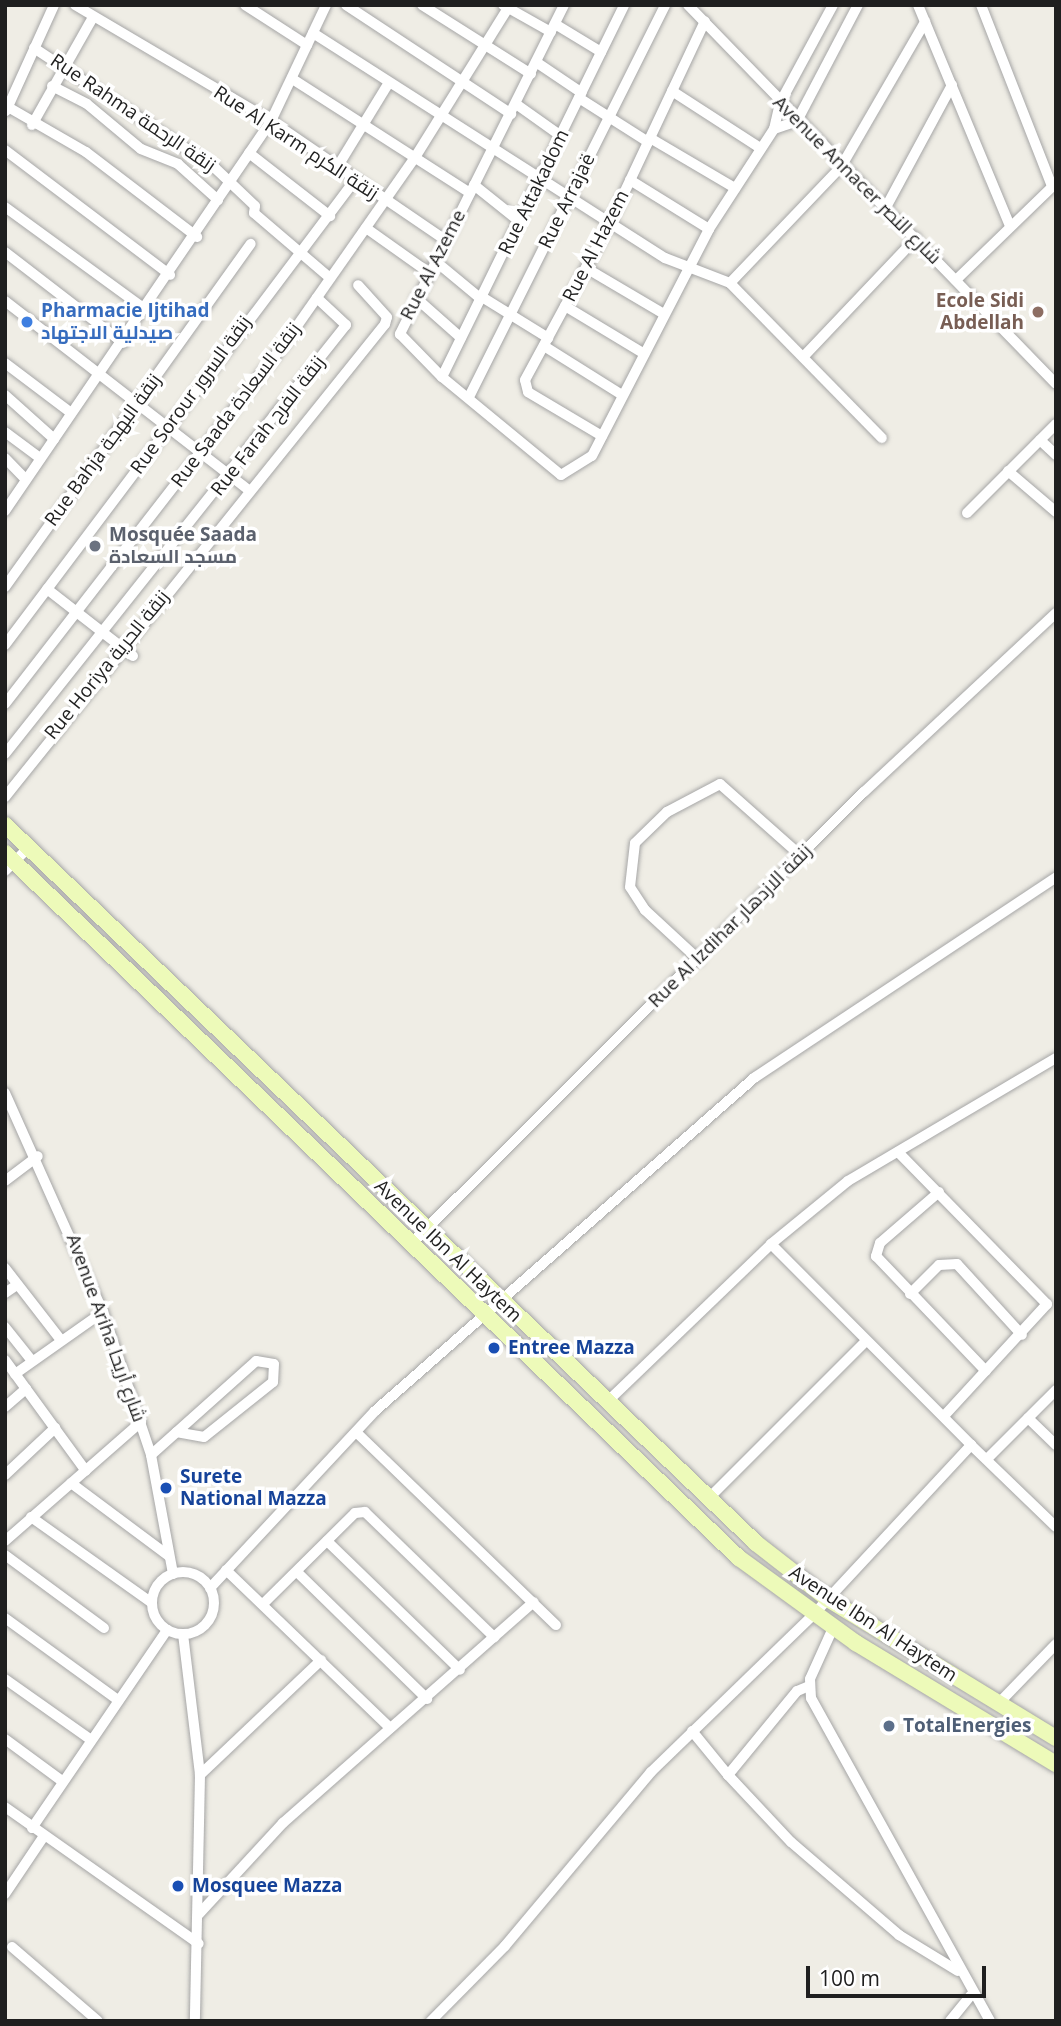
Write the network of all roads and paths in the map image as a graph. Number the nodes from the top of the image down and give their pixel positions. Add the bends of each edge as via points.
1 (54, 5) edge
2 (75, 5) edge
3 (245, 5) edge
4 (326, 5) edge
5 (346, 5) edge
6 (422, 5) edge
7 (564, 5) edge
8 (624, 5) edge
9 (665, 5) edge
10 (688, 5) edge
11 (833, 5) edge
12 (858, 5) edge
13 (918, 5) edge
14 (981, 5) edge
15 (507, 6) edge
16 (93, 17) junction
17 (705, 21) junction
18 (925, 22) junction
19 (553, 28) junction
20 (313, 33) junction
21 (307, 45) junction
22 (34, 48) junction
23 (485, 48) junction
24 (601, 52) junction
25 (536, 62) junction
26 (62, 66) junction
27 (531, 74) junction
28 (294, 80) junction
29 (464, 82) junction
30 (388, 84) junction
31 (952, 85) junction
32 (52, 86) junction
33 (672, 91) junction
34 (580, 96) junction
35 (780, 103) junction
36 (6, 109) edge
37 (513, 109) junction
38 (608, 117) junction
39 (441, 120) junction
40 (271, 121) junction
41 (797, 121) junction
42 (32, 125) junction
43 (363, 126) junction
44 (774, 129) junction
45 (561, 136) junction
46 (649, 140) junction
47 (760, 148) junction
48 (495, 149) junction
49 (5, 150) edge
50 (249, 153) junction
51 (414, 159) junction
52 (841, 167) junction
53 (336, 169) junction
54 (543, 174) junction
55 (355, 180) junction
56 (630, 180) junction
57 (230, 182) junction
58 (1054, 184) edge
59 (735, 188) junction
60 (472, 189) junction
61 (571, 194) junction
62 (218, 200) junction
63 (385, 202) junction
64 (5, 207) edge
65 (885, 209) junction
66 (330, 216) junction
67 (519, 221) junction
68 (610, 223) junction
69 (1010, 226) junction
70 (366, 228) junction
71 (709, 229) junction
72 (197, 237) junction
73 (916, 238) junction
74 (444, 239) junction
75 (251, 244) dead end
76 (301, 251) junction
77 (5, 252) edge
78 (434, 260) junction
79 (586, 268) junction
80 (688, 271) junction
81 (428, 272) junction
82 (170, 275) junction
83 (330, 278) junction
84 (956, 279) junction
85 (730, 283) junction
86 (358, 285) dead end
87 (317, 298) junction
88 (416, 298) junction
89 (481, 298) junction
90 (5, 301) edge
91 (565, 306) junction
92 (145, 309) junction
93 (511, 314) junction
94 (664, 314) junction
95 (461, 338) junction
96 (546, 342) junction
97 (123, 343) junction
98 (643, 353) junction
99 (806, 354) junction
100 (5, 363) edge
101 (101, 373) junction
102 (442, 377) junction
103 (1056, 384) edge
104 (5, 395) edge
105 (622, 395) junction
106 (469, 397) junction
107 (138, 403) junction
108 (71, 413) junction
109 (1056, 424) edge
110 (165, 429) junction
111 (5, 432) edge
112 (602, 436) junction
113 (882, 438) dead end
114 (54, 439) junction
115 (1040, 440) junction
116 (200, 448) junction
117 (1056, 455) edge
118 (5, 458) edge
119 (40, 458) junction
120 (1008, 471) junction
121 (230, 474) junction
122 (26, 480) junction
123 (249, 491) junction
124 (5, 511) edge
125 (1056, 512) edge
126 (967, 513) dead end
127 (5, 587) edge
128 (47, 589) junction
129 (76, 612) junction
130 (1056, 613) edge
131 (103, 635) junction
132 (5, 645) edge
133 (120, 649) junction
134 (133, 656) dead end
135 (5, 704) edge
136 (5, 754) edge
137 (5, 797) edge
138 (5, 825) edge
139 (29, 847) junction
140 (800, 855) junction
141 (8, 862) edge
142 (1056, 877) edge
143 (699, 960) junction
144 (1056, 1058) edge
145 (5, 1093) edge
146 (898, 1153) junction
147 (38, 1156) junction
148 (5, 1181) edge
149 (939, 1192) junction
150 (426, 1230) junction
151 (771, 1244) junction
152 (411, 1245) junction
153 (5, 1268) edge
154 (17, 1285) junction
155 (5, 1293) edge
156 (910, 1294) junction
157 (502, 1304) junction
158 (103, 1312) junction
159 (485, 1318) junction
160 (7, 1333) edge
161 (1022, 1335) junction
162 (61, 1339) junction
163 (865, 1342) junction
164 (5, 1360) edge
165 (32, 1361) junction
166 (986, 1371) junction
167 (15, 1374) junction
168 (26, 1389) junction
169 (1055, 1393) edge
170 (606, 1403) junction
171 (5, 1408) edge
172 (944, 1416) junction
173 (1028, 1418) junction
174 (141, 1422) junction
175 (55, 1428) junction
176 (176, 1432) junction
177 (356, 1432) junction
178 (971, 1445) junction
179 (1056, 1445) edge
180 (151, 1455) junction
181 (987, 1460) junction
182 (86, 1471) junction
183 (5, 1475) edge
184 (71, 1483) junction
185 (707, 1500) junction
186 (31, 1517) junction
187 (1053, 1520) edge
188 (6, 1538) edge
189 (327, 1541) junction
190 (5, 1555) edge
191 (169, 1556) junction
192 (226, 1570) junction
193 (297, 1572) junction
194 (173, 1574) junction
195 (210, 1588) junction
196 (828, 1599) junction
197 (534, 1602) junction
198 (152, 1603) junction
199 (263, 1604) junction
200 (814, 1614) junction
201 (5, 1619) edge
202 (556, 1625) dead end
203 (104, 1628) dead end
204 (833, 1628) junction
205 (167, 1630) junction
206 (183, 1634) junction
207 (494, 1637) junction
208 (1056, 1644) edge
209 (321, 1660) junction
210 (460, 1670) junction
211 (5, 1679) edge
212 (809, 1686) junction
213 (427, 1699) junction
214 (118, 1700) junction
215 (998, 1704) junction
216 (390, 1728) junction
217 (691, 1731) junction
218 (1056, 1738) edge
219 (5, 1739) edge
220 (90, 1740) junction
221 (1056, 1763) edge
222 (200, 1775) junction
223 (728, 1775) junction
224 (62, 1781) junction
225 (5, 1807) edge
226 (33, 1828) junction
227 (44, 1836) junction
228 (5, 1894) edge
229 (200, 1914) junction
230 (199, 1944) junction
231 (12, 1947) dead end
232 (958, 1971) junction
233 (971, 1995) junction
234 (98, 2021) edge
235 (195, 2021) edge
236 (431, 2021) edge
237 (950, 2021) edge
238 (990, 2021) edge

1 - 22 street
2 - 16 street, Rue Al Karm زنقة الكرم
3 - 21 street
4 - 20 street
5 - 29 street
6 - 23 street
7 - 19 street, Rue Al Azeme
8 - 24 street, Rue Attakadom
9 - 38 street, Rue Arrajaë
10 - 17 street, Avenue Annacer شارع النصر
11 - 35 street
12 - 41 street
13 - 18 street
14 - 58 street
15 - 19 street
15 - 23 street, Rue Saada زنقة السعادة
16 - 26 street
16 - 40 street, Rue Al Karm زنقة الكرم
17 - 33 street, Rue Al Hazem
17 - 35 street, Avenue Annacer شارع النصر
18 - 31 street
18 - 52 street
19 - 24 street
19 - 25 street, Rue Al Azeme
20 - 21 street
20 - 30 street
21 - 28 street
22 - 26 street, Rue Rahma زنقة الرحمة
22 - 36 street
23 - 27 street
23 - 29 street, Rue Saada زنقة السعادة
24 - 34 street, Rue Attakadom
25 - 27 street, Rue Al Azeme
25 - 34 street
26 - 32 street
26 - 57 street, Rue Rahma زنقة الرحمة
27 - 37 street, Rue Al Azeme
28 - 40 street
28 - 43 street
29 - 37 street
29 - 39 street, Rue Saada زنقة السعادة
30 - 39 street
30 - 43 street
31 - 65 street
31 - 69 street
32 - 42 street
32 - 62 street via 87,104 141,149 178,164
33 - 46 street, Rue Al Hazem
33 - 47 street
34 - 38 street
34 - 45 street, Rue Attakadom
35 - 41 street, Avenue Annacer شارع النصر
35 - 44 street
36 - 42 street
37 - 45 street
37 - 48 street, Rue Al Azeme
38 - 46 street
38 - 61 street, Rue Arrajaë
39 - 48 street
39 - 51 street, Rue Saada زنقة السعادة
40 - 50 street
40 - 53 street, Rue Al Karm زنقة الكرم
41 - 44 street
41 - 52 street, Avenue Annacer شارع النصر
42 - 72 street via 86,152
43 - 51 street
43 - 53 street
44 - 47 street
45 - 54 street, Rue Attakadom
46 - 56 street, Rue Al Hazem
46 - 59 street
47 - 59 street
48 - 54 street
48 - 60 street, Rue Al Azeme
49 - 82 street
50 - 57 street
50 - 66 street
51 - 60 street
51 - 63 street, Rue Saada زنقة السعادة
52 - 65 street, Avenue Annacer شارع النصر
52 - 85 street
53 - 55 street, Rue Al Karm زنقة الكرم
54 - 61 street
54 - 67 street, Rue Attakadom
55 - 63 street, Rue Al Karm زنقة الكرم
55 - 66 street, Rue Sorour زنقة السرور
56 - 68 street, Rue Al Hazem
56 - 71 street
57 - 62 street
57 - 76 street, Rue Rahma زنقة الرحمة via 255,206 254,213
58 - 69 street
59 - 71 street
60 - 67 street
60 - 74 street, Rue Al Azeme
61 - 68 street
61 - 93 street, Rue Arrajaë
62 - 72 street
63 - 70 street, Rue Saada زنقة السعادة
63 - 74 street, Rue Al Karm زنقة الكرم
64 - 92 street
65 - 73 street, Avenue Annacer شارع النصر
66 - 76 street, Rue Sorour زنقة السرور
67 - 89 street, Rue Attakadom
68 - 79 street, Rue Al Hazem
68 - 80 street
69 - 84 street
70 - 81 street
70 - 83 street, Rue Saada زنقة السعادة
71 - 80 street
72 - 82 street
73 - 84 street, Avenue Annacer شارع النصر
73 - 99 street
74 - 78 street, Rue Al Azeme
75 - 107 street, Rue Bahja زنقة البهجة
76 - 83 street, Rue Rahma زنقة الرحمة
76 - 110 street, Rue Sorour زنقة السرور
77 - 97 street
78 - 81 street, Rue Al Azeme
78 - 89 street
79 - 91 street, Rue Al Hazem
79 - 94 street
80 - 85 street
80 - 94 street
81 - 88 street, Rue Al Azeme
82 - 92 street
83 - 87 street, Rue Saada زنقة السعادة
84 - 103 street, Avenue Annacer شارع النصر
85 - 99 street
86 - 123 street, Rue Horiya زنقة الحرية via 387,317 386,324
87 - 116 street, Rue Saada زنقة السعادة
87 - 121 street, Rue Farah زنقة الفرح via 346,325
88 - 95 street
88 - 102 street, Rue Al Azeme via 400,338
89 - 93 street
89 - 95 street, Rue Attakadom
90 - 101 street
91 - 96 street, Rue Al Hazem
91 - 98 street
92 - 97 street
93 - 96 street
93 - 106 street, Rue Arrajaë
94 - 98 street
95 - 102 street, Rue Attakadom
96 - 105 street
96 - 112 street, Rue Al Hazem via 525,389
97 - 101 street
98 - 105 street
99 - 113 street
100 - 108 street
101 - 107 street
101 - 108 street
102 - 106 street, Rue Al Azeme
104 - 114 street
105 - 112 street
106 - 112 street, Rue Al Azeme via 561,475 584,466
107 - 110 street
107 - 127 street, Rue Bahja زنقة البهجة
108 - 114 street
109 - 115 street
110 - 116 street
110 - 128 street, Rue Sorour زنقة السرور
111 - 119 street
114 - 119 street
115 - 117 street
115 - 120 street
116 - 121 street
116 - 129 street, Rue Saada زنقة السعادة
118 - 122 street
119 - 122 street
120 - 125 street
120 - 126 street
121 - 123 street
121 - 131 street, Rue Farah زنقة الفرح
122 - 124 street
123 - 133 street, Rue Horiya زنقة الحرية
128 - 129 street
128 - 132 street, Rue Sorour زنقة السرور
129 - 131 street
129 - 135 street, Rue Saada زنقة السعادة
130 - 140 street, Rue Al Izdihar زنقة الازدهار
131 - 133 street
131 - 136 street, Rue Farah زنقة الفرح
133 - 134 street
133 - 137 street, Rue Horiya زنقة الحرية
138 - 139 street, Avenue Ibn Al Haytem
139 - 141 street
139 - 150 street, Avenue Ibn Al Haytem
140 - 143 street, Rue Al Izdihar زنقة الازدهار
140 - 143 street via 720,785 675,807 635,843 630,887 645,910
141 - 152 street, Avenue Ibn Al Haytem
142 - 157 street via 754,1078
143 - 150 street, Rue Al Izdihar زنقة الازدهار
144 - 146 street
145 - 147 street, Avenue Ariha شارع أريحا
146 - 149 street
146 - 151 street via 848,1181
147 - 148 street
147 - 158 street, Avenue Ariha شارع أريحا
149 - 156 street via 877,1250 879,1263
149 - 161 street via 1044,1297 1046,1310
150 - 152 street, Rue Al Izdihar زنقة الازدهار
150 - 157 street, Avenue Ibn Al Haytem
151 - 163 street
151 - 170 street
152 - 159 street, Avenue Ibn Al Haytem
153 - 154 street
154 - 155 street
154 - 162 street
156 - 161 street via 950,1262
156 - 166 street
157 - 159 street
157 - 170 street, Avenue Ibn Al Haytem
158 - 162 street
158 - 174 street, Avenue Ariha شارع أريحا
159 - 177 street
159 - 200 street, Avenue Ibn Al Haytem via 716,1537
160 - 165 street
161 - 166 street
162 - 165 street
163 - 172 street
163 - 185 street
164 - 167 street
165 - 167 street
166 - 172 street
167 - 168 street
168 - 171 street
168 - 175 street
169 - 173 street
170 - 185 street, Avenue Ibn Al Haytem
172 - 178 street
173 - 179 street
173 - 181 street
174 - 180 street, Avenue Ariha شارع أريحا
174 - 182 street
175 - 182 street
175 - 183 street
176 - 176 street via 256,1361 274,1364 273,1382 204,1437
176 - 180 street
177 - 192 street
177 - 197 street
178 - 181 street
178 - 196 street
180 - 191 street, Avenue Ariha شارع أريحا
181 - 187 street
182 - 184 street
184 - 186 street
184 - 191 street
185 - 196 street, Avenue Ibn Al Haytem
186 - 188 street
186 - 198 street
189 - 193 street
189 - 207 street via 355,1513 370,1515
189 - 210 street
190 - 203 street
191 - 194 street, Avenue Ariha شارع أريحا
192 - 195 street
192 - 199 street
193 - 199 street
193 - 213 street
194 - 195 street via 198,1576
194 - 198 street via 158,1585
195 - 206 street via 212,1615 201,1629
196 - 200 street
196 - 215 street, Avenue Ibn Al Haytem
197 - 202 street
197 - 207 street
198 - 205 street
199 - 209 street
200 - 204 street, Avenue Ibn Al Haytem
200 - 217 street
201 - 214 street
204 - 212 street
204 - 221 street, Avenue Ibn Al Haytem
205 - 206 street
205 - 214 street
206 - 222 street
207 - 210 street
208 - 215 street
209 - 216 street
209 - 222 street
210 - 213 street
211 - 220 street
212 - 223 street via 797,1691
212 - 232 street
213 - 216 street
214 - 220 street
215 - 218 street, Avenue Ibn Al Haytem
216 - 229 street via 274,1831
217 - 223 street
217 - 236 street
219 - 224 street
220 - 224 street
222 - 229 street
223 - 232 street via 791,1842 899,1935
224 - 226 street
225 - 226 street
226 - 227 street
227 - 228 street
227 - 230 street
229 - 230 street
230 - 235 street
231 - 234 street
232 - 233 street
233 - 237 street
233 - 238 street

